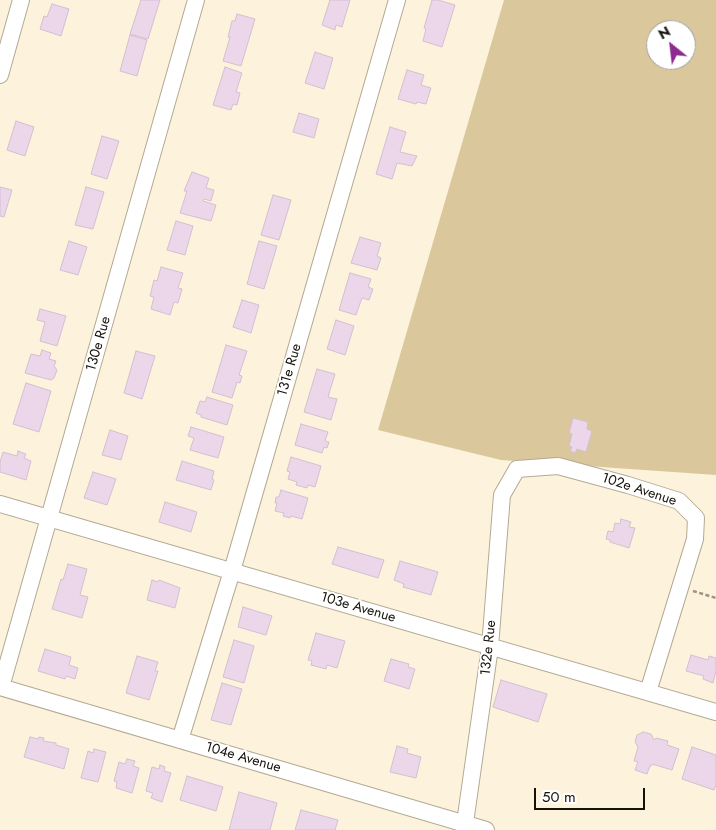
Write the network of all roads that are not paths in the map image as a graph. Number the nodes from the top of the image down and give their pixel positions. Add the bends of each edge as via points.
1 (21, 0) edge
2 (196, 0) edge
3 (397, 0) edge
4 (4, 45) edge
5 (1, 70) edge
6 (517, 469) joint
7 (0, 504) edge
8 (50, 518) junction
9 (232, 572) junction
10 (490, 647) junction
11 (0, 687) edge
12 (648, 692) junction
13 (716, 712) edge
14 (180, 740) junction
15 (465, 827) edge
16 (486, 830) edge

1 - 4 street
2 - 8 street, 130e Rue
3 - 9 street, 131e Rue
4 - 5 street
6 - 10 street, 132e Rue via 502,495
6 - 12 street, 102e Avenue via 558,466 628,485 679,501 696,518 695,539
7 - 8 street, 103e Avenue
8 - 9 street, 103e Avenue
8 - 11 street, 130e Rue
9 - 10 street, 103e Avenue
9 - 14 street, 131e Rue
10 - 12 street, 103e Avenue
10 - 15 street, 132e Rue
11 - 14 street, 104e Avenue
12 - 13 street, 103e Avenue
14 - 15 street, 104e Avenue
15 - 16 street, 104e Avenue

